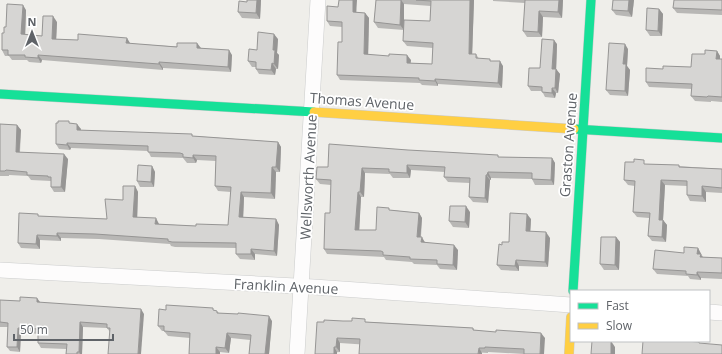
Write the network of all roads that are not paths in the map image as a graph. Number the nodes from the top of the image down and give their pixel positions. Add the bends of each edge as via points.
1 (318, 0) edge
2 (591, 0) edge
3 (0, 94) edge
4 (312, 112) junction
5 (582, 130) junction
6 (722, 138) edge
7 (0, 270) edge
8 (302, 287) junction
9 (573, 290) edge
10 (570, 305) edge
11 (710, 312) edge
12 (722, 313) edge
13 (570, 336) edge
14 (297, 354) edge
15 (569, 354) edge

1 - 4 street, Wellsworth Avenue
2 - 5 street, Graston Avenue
3 - 4 street, Thomas Avenue
4 - 5 street, Thomas Avenue
4 - 8 street, Wellsworth Avenue
5 - 6 street, Thomas Avenue
5 - 9 street, Graston Avenue
7 - 8 street, Franklin Avenue
8 - 10 street, Franklin Avenue
8 - 14 street, Wellsworth Avenue
11 - 12 street
13 - 15 street

